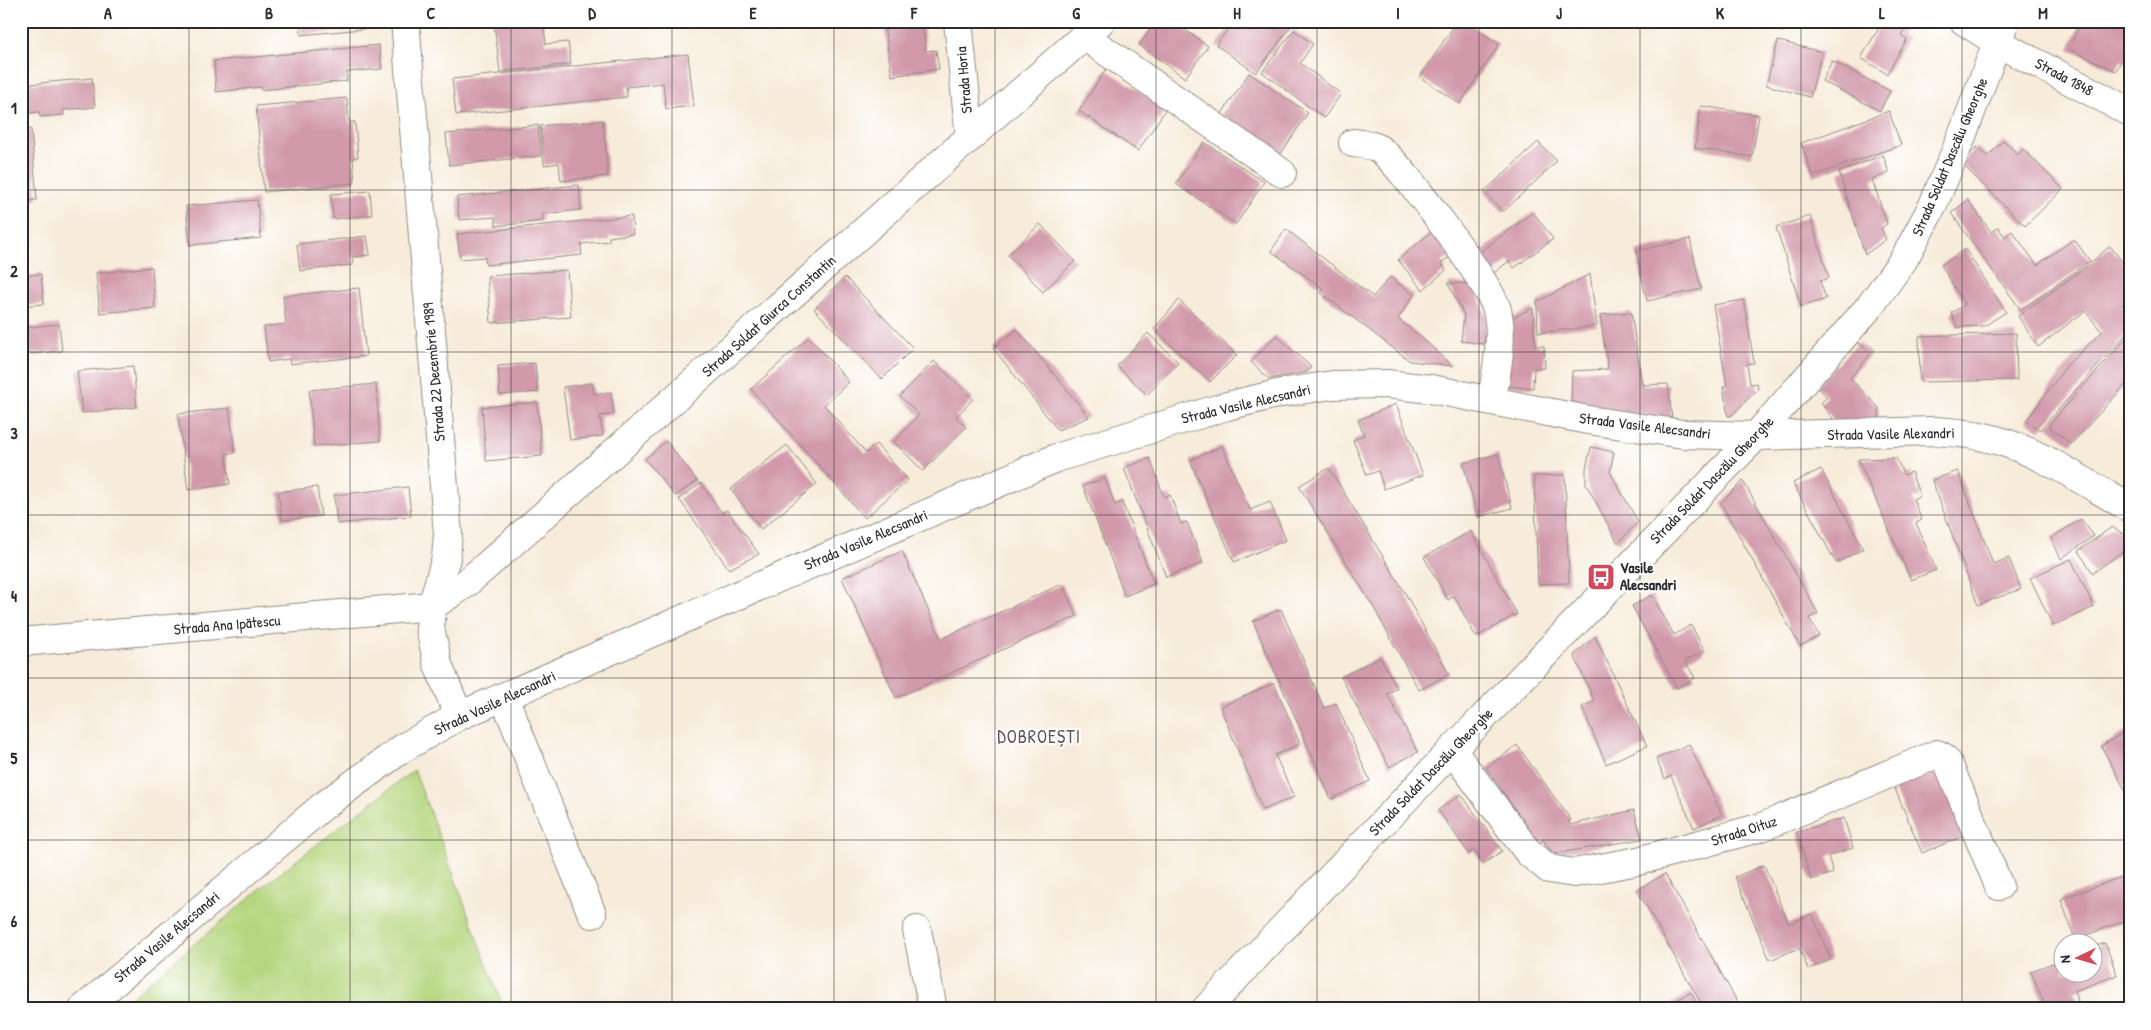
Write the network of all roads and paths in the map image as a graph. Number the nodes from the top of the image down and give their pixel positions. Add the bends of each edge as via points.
1 (405, 21) edge
2 (958, 21) edge
3 (1964, 21) edge
4 (1093, 29) edge
5 (2002, 32) edge
6 (2130, 112) edge
7 (970, 138) junction
8 (1353, 143) dead end
9 (1282, 174) dead end
10 (1492, 400) junction
11 (1756, 436) junction
12 (2130, 508) edge
13 (432, 606) junction
14 (21, 642) edge
15 (504, 697) junction
16 (459, 716) junction
17 (1452, 750) junction
18 (1999, 886) dead end
19 (592, 914) dead end
20 (917, 930) dead end
21 (83, 1009) edge
22 (933, 1009) edge
23 (1206, 1009) edge

1 - 13 street, Strada 22 Decembrie 1989 via 448,534 441,580
2 - 7 street, Strada Horia
3 - 5 street
4 - 7 street, Strada Soldat Giurca Constantin
4 - 9 street
5 - 6 street, Strada 1848
5 - 11 street, Strada Soldat Dascălu Gheorghe via 1933,205 1904,259 1870,306
7 - 13 street, Strada Soldat Giurca Constantin via 484,568
8 - 10 street via 1370,144 1380,149 1400,169 1494,298 1499,326
10 - 11 street, Strada Vasile Alecsandri via 1588,420 1683,434
10 - 15 street, Strada Vasile Alecsandri via 1387,384 1332,385 1236,404 1163,424 1056,458
11 - 12 street, Strada Vasile Alexandri via 1934,431 1985,437 2034,455
11 - 17 street, Strada Soldat Dascălu Gheorghe
13 - 14 street, Strada Ana Ipătescu
13 - 16 street, Strada 22 Decembrie 1989 via 432,646
15 - 16 street, Strada Vasile Alecsandri
15 - 19 street
16 - 21 street, Strada Vasile Alecsandri via 403,748 323,806
17 - 18 street, Strada Oituz via 1528,852 1549,869 1574,873 1638,861 1762,827 1937,754 1948,763
17 - 23 street, Strada Soldat Dascălu Gheorghe
20 - 22 street

